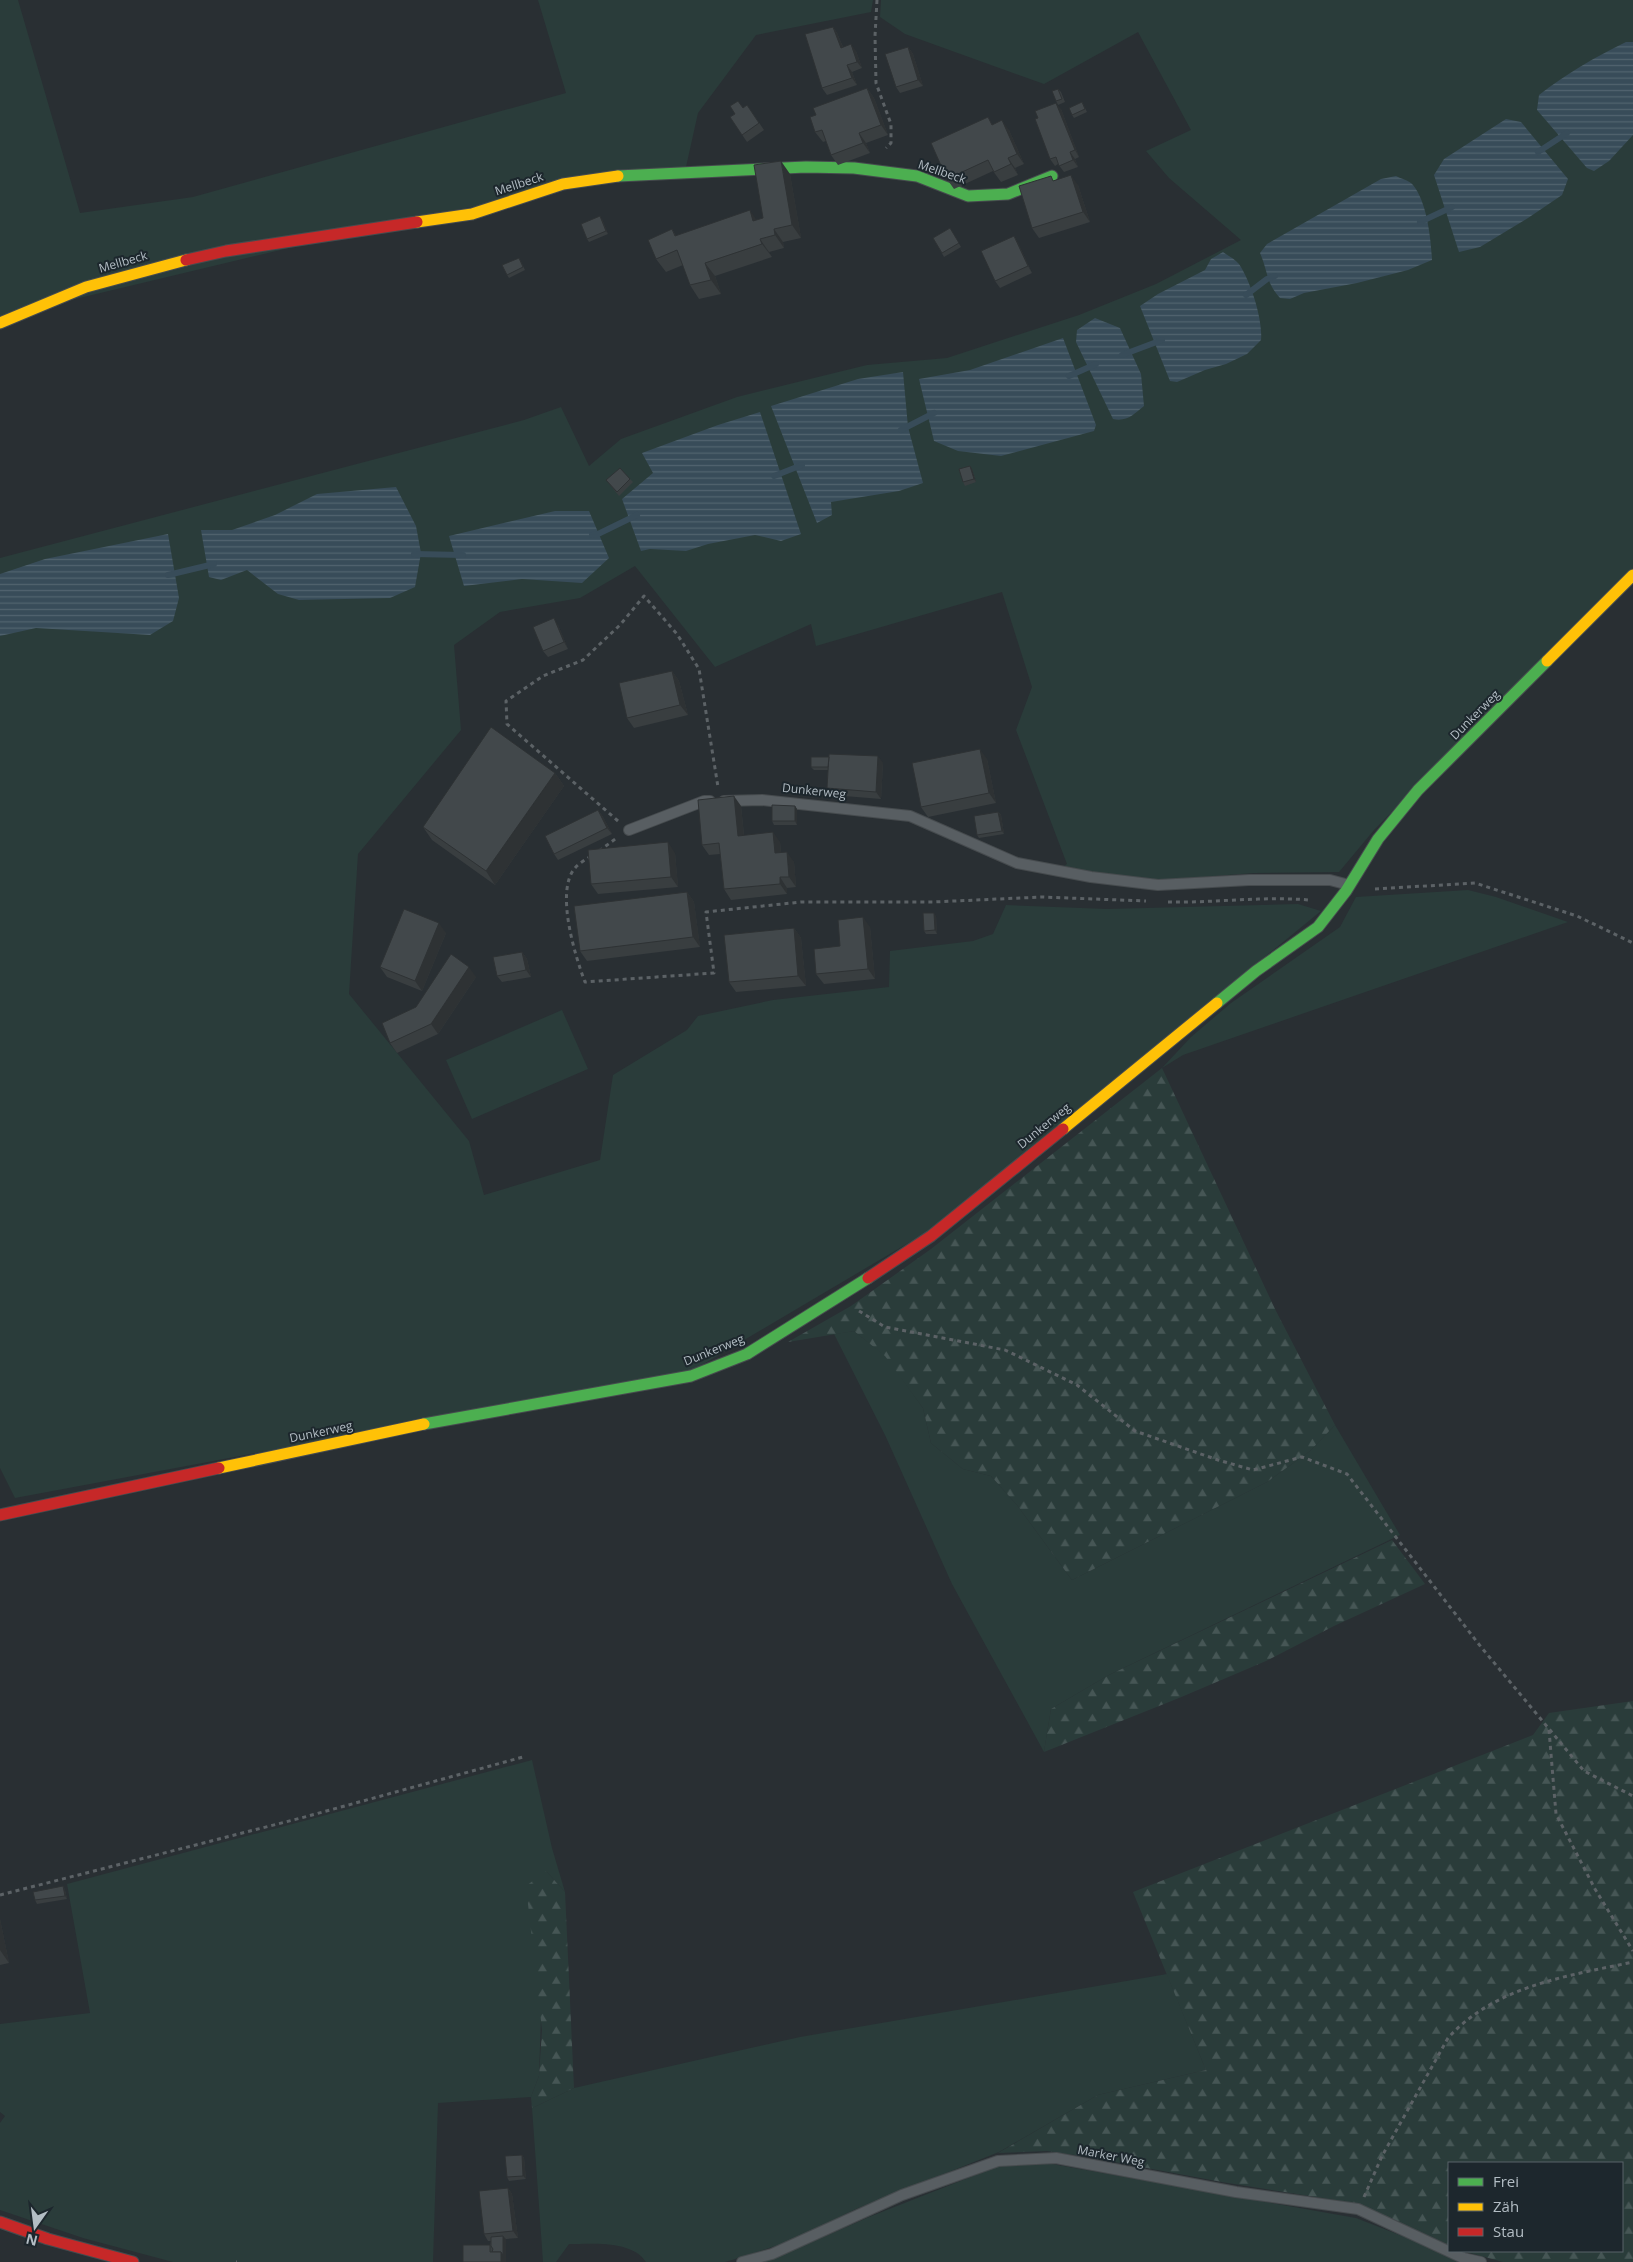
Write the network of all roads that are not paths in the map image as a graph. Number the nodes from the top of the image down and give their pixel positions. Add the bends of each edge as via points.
1 (1052, 176) edge
2 (0, 323) edge
3 (1633, 575) edge
4 (628, 830) road end
5 (1348, 888) junction
6 (0, 1515) edge
7 (0, 2222) edge
8 (1448, 2251) edge
9 (1450, 2252) edge
10 (133, 2262) edge
11 (742, 2262) edge
12 (1481, 2262) edge

1 - 2 street, Mellbeck via 1008,194 968,196 917,176 854,168 629,174 563,184 472,214 226,251 157,267 86,287
3 - 5 street, Dunkerweg via 1418,790 1378,838
4 - 5 lane, Dunkerweg via 704,801 762,800 910,816 1017,863 1091,877 1158,885 1330,880
5 - 6 street, Dunkerweg via 1318,927 1256,971 931,1236 747,1354 691,1376 413,1426
7 - 10 street
8 - 11 lane, Marker Weg via 1358,2209 1236,2192 1056,2158 998,2161 902,2195 809,2239
9 - 12 lane, Marker Weg

